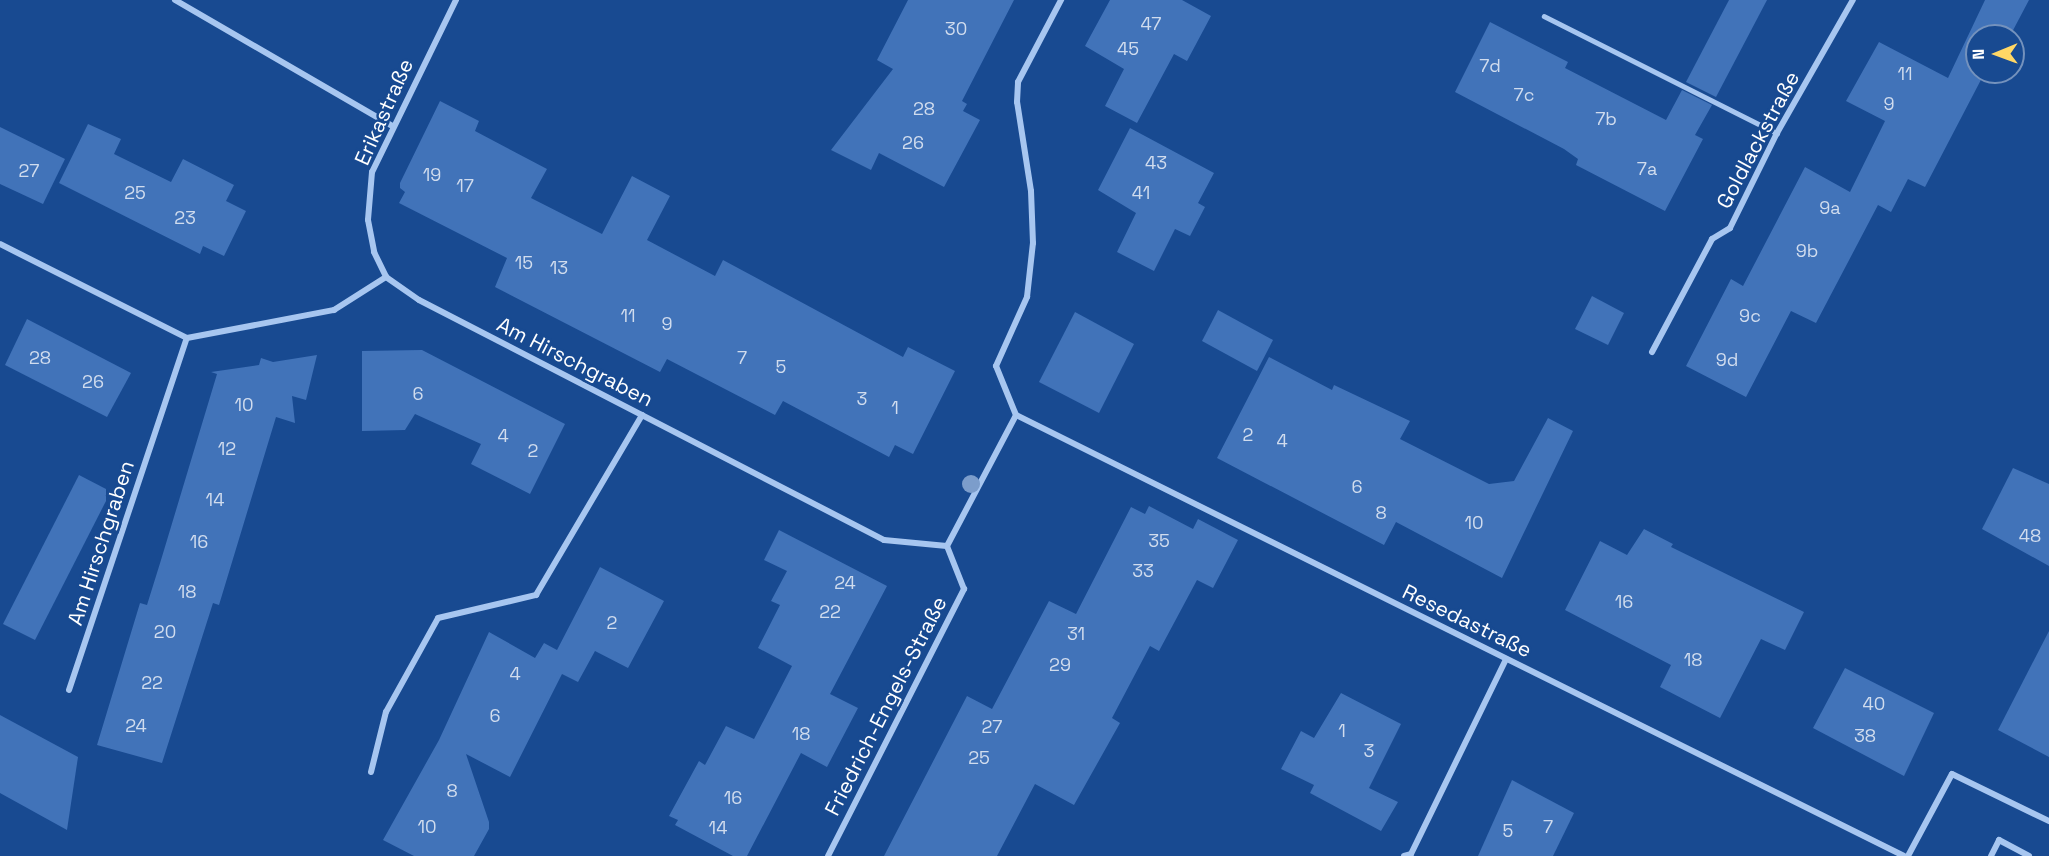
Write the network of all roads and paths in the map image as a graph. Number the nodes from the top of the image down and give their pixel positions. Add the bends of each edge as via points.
1 (175, 0) edge
2 (456, 0) edge
3 (1061, 0) edge
4 (1853, 0) edge
5 (1544, 16) dead end
6 (392, 126) junction
7 (1777, 133) junction
8 (0, 244) edge
9 (386, 277) junction
10 (187, 338) junction
11 (1652, 352) dead end
12 (642, 415) junction
13 (1017, 415) junction
14 (947, 546) junction
15 (1506, 659) junction
16 (69, 690) dead end
17 (371, 772) dead end
18 (2049, 821) edge
19 (828, 856) edge
20 (1404, 856) edge
21 (1906, 856) edge
22 (1991, 856) edge
23 (2029, 856) edge

1 - 6 street
2 - 6 street, Erikastraße
3 - 13 street via 1018,82 1033,243 1027,297 996,366
4 - 7 street, Goldlackstraße
5 - 7 lane
6 - 9 street, Erikastraße via 372,172 368,219 374,252
7 - 11 street, Goldlackstraße via 1730,228 1712,239
8 - 10 street
9 - 10 street via 334,310
9 - 12 street, Am Hirschgraben via 418,300
10 - 16 street, Am Hirschgraben
12 - 14 street, Am Hirschgraben via 884,540
12 - 17 street via 536,595 438,618 386,712
13 - 14 street
13 - 15 street, Resedastraße
14 - 19 street, Friedrich-Engels-Straße via 964,589
15 - 20 street via 1411,854
15 - 21 street, Resedastraße
18 - 21 street via 1952,774
22 - 23 street via 1999,840

